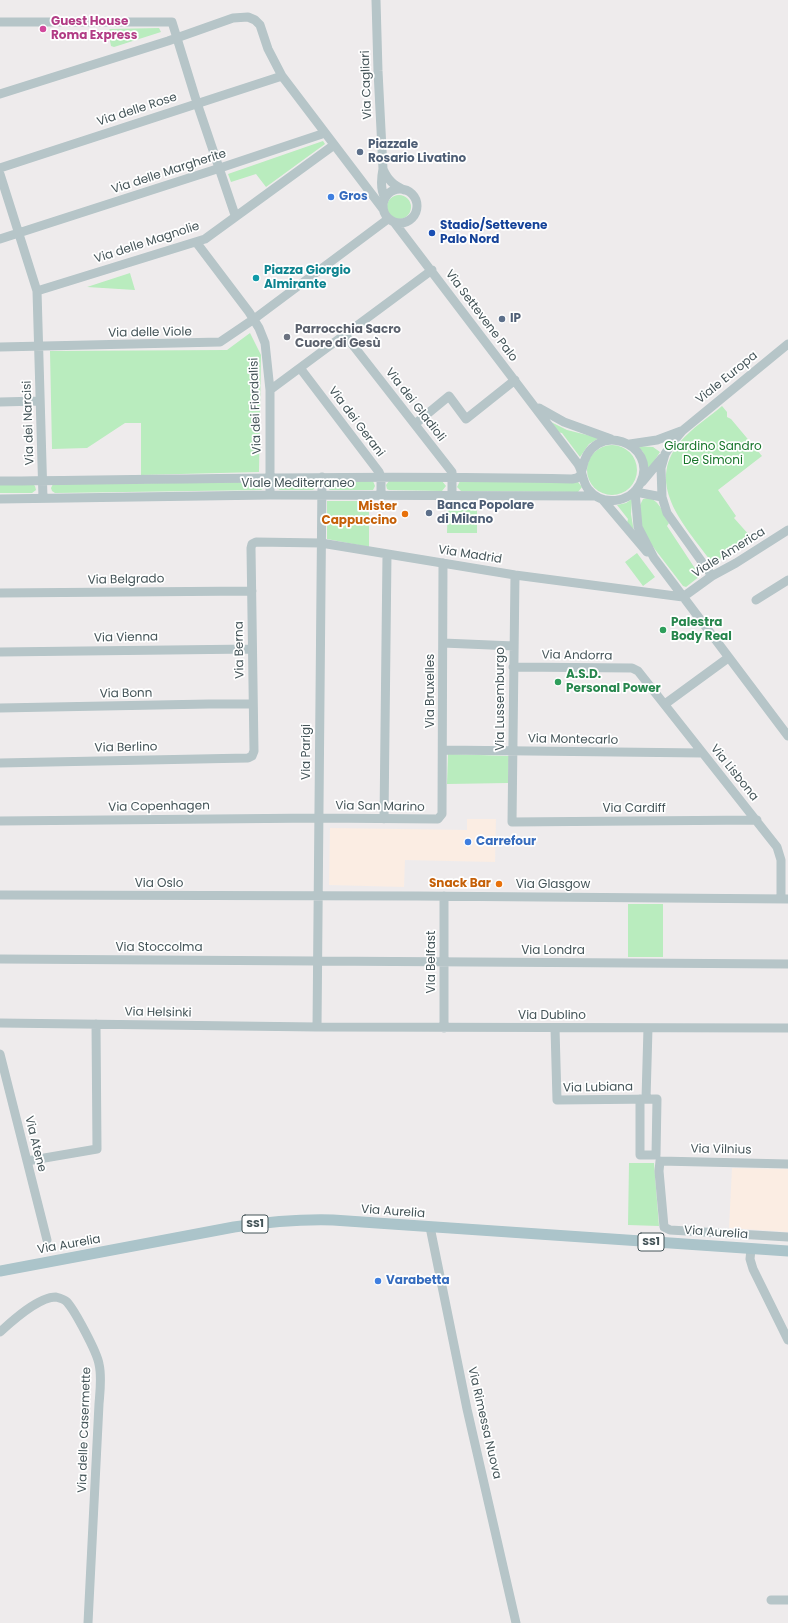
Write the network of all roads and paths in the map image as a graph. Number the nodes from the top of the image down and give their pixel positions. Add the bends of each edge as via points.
1 (376, 0) edge
2 (0, 22) edge
3 (177, 38) junction
4 (282, 76) junction
5 (0, 94) edge
6 (197, 103) junction
7 (325, 133) junction
8 (334, 144) junction
9 (0, 168) edge
10 (220, 168) junction
11 (0, 174) edge
12 (382, 174) junction
13 (367, 188) junction
14 (404, 190) junction
15 (385, 198) junction
16 (4, 201) edge
17 (383, 209) junction
18 (235, 215) junction
19 (412, 218) junction
20 (391, 221) junction
21 (19, 232) junction
22 (0, 239) edge
23 (196, 242) junction
24 (409, 242) junction
25 (432, 270) junction
26 (37, 291) junction
27 (254, 319) junction
28 (345, 335) junction
29 (788, 344) edge
30 (40, 346) junction
31 (0, 347) edge
32 (300, 368) junction
33 (515, 380) junction
34 (270, 390) junction
35 (40, 401) junction
36 (0, 402) edge
37 (534, 405) junction
38 (415, 424) junction
39 (682, 431) junction
40 (613, 439) junction
41 (643, 442) junction
42 (630, 444) junction
43 (665, 454) junction
44 (582, 472) junction
45 (452, 476) junction
46 (270, 477) junction
47 (322, 477) junction
48 (381, 477) junction
49 (43, 480) junction
50 (0, 481) edge
51 (637, 488) junction
52 (270, 495) junction
53 (381, 495) junction
54 (452, 495) junction
55 (322, 496) junction
56 (662, 497) junction
57 (43, 498) junction
58 (599, 498) junction
59 (0, 499) edge
60 (788, 530) edge
61 (253, 543) joint
62 (321, 543) junction
63 (387, 554) junction
64 (654, 558) junction
65 (443, 563) junction
66 (515, 575) junction
67 (712, 576) junction
68 (788, 580) edge
69 (252, 591) junction
70 (0, 594) edge
71 (683, 597) junction
72 (756, 600) dead end
73 (443, 643) junction
74 (514, 646) junction
75 (252, 649) junction
76 (0, 652) edge
77 (728, 658) junction
78 (513, 667) junction
79 (639, 672) joint
80 (253, 704) junction
81 (665, 704) junction
82 (0, 708) edge
83 (788, 736) edge
84 (443, 750) junction
85 (513, 751) junction
86 (702, 754) junction
87 (252, 756) joint
88 (0, 762) edge
89 (319, 818) junction
90 (440, 818) joint
91 (384, 819) junction
92 (757, 820) junction
93 (0, 821) edge
94 (512, 822) joint
95 (0, 895) edge
96 (318, 896) junction
97 (444, 896) junction
98 (784, 899) edge
99 (0, 959) edge
100 (317, 961) junction
101 (444, 962) junction
102 (788, 964) edge
103 (0, 1023) edge
104 (96, 1024) junction
105 (316, 1027) junction
106 (444, 1028) junction
107 (555, 1028) junction
108 (648, 1028) junction
109 (788, 1028) edge
110 (0, 1054) edge
111 (643, 1099) junction
112 (658, 1158) junction
113 (27, 1161) junction
114 (788, 1164) edge
115 (430, 1227) junction
116 (788, 1237) edge
117 (47, 1240) dead end
118 (751, 1249) junction
119 (788, 1251) edge
120 (0, 1271) edge
121 (0, 1332) edge
122 (788, 1340) edge
123 (771, 1600) dead end
124 (788, 1600) edge
125 (88, 1623) edge
126 (516, 1623) edge

1 - 12 street, Via Cagliari
2 - 3 street via 172,22
3 - 4 street via 235,17 253,19 260,25 268,49
3 - 5 street
3 - 6 street
4 - 6 street, Via delle Rose
4 - 7 street
6 - 9 street, Via delle Rose
6 - 10 street
7 - 8 street
7 - 10 street, Via delle Margherite
8 - 13 street
8 - 18 street, Via delle Magnolie
10 - 18 street
10 - 21 street, Via delle Margherite
11 - 16 street, Via dei Narcisi
12 - 13 street via 376,186
12 - 14 street
12 - 15 street, Via Cagliari via 382,192
13 - 15 street
13 - 17 street
14 - 15 street via 393,190
14 - 19 street via 412,194 416,201 416,210
15 - 17 street
16 - 21 street, Via dei Narcisi
17 - 20 street
18 - 23 street, Via delle Magnolie
19 - 20 street via 404,223
19 - 24 street
20 - 24 street, Via Settevene Palo
20 - 27 street, Via delle Viole
21 - 22 street, Via delle Margherite
21 - 26 street, Via dei Narcisi
23 - 26 street, Via delle Magnolie
23 - 27 street, Via dei Fiordalisi
24 - 25 street, Via Settevene Palo
25 - 28 street
25 - 33 street, Via Settevene Palo
26 - 30 street, Via dei Narcisi
27 - 30 street, Via delle Viole via 225,340 216,343
27 - 34 street, Via dei Fiordalisi via 265,343
28 - 32 street
28 - 38 street, Via dei Gladioli
29 - 39 street, Viale Europa
30 - 31 street, Via delle Viole
30 - 35 street, Via dei Narcisi
32 - 34 street
32 - 48 street, Via dei Gerani
33 - 37 street, Via Settevene Palo
33 - 38 street via 466,419 449,396
34 - 46 street, Via dei Fiordalisi
35 - 36 street
35 - 49 street, Via dei Narcisi
37 - 40 street, Via Settevene Palo via 557,419
37 - 44 street, Via Settevene Palo
38 - 45 street, Via dei Gladioli via 452,472
39 - 41 street, Viale Europa
39 - 43 street, Viale Europa
40 - 42 street
40 - 44 street via 591,448 583,460
41 - 42 street, Viale Europa
41 - 43 street via 658,447
42 - 51 street via 641,458 643,466 643,475
43 - 51 street
43 - 56 street, Viale Europa via 661,468
44 - 45 street, Viale Mediterraneo via 577,478 572,479
44 - 58 street via 585,485
45 - 48 street, Viale Mediterraneo
45 - 54 street
46 - 47 street, Viale Mediterraneo
46 - 49 street, Viale Mediterraneo
46 - 52 street, Via dei Fiordalisi
47 - 48 street, Viale Mediterraneo
47 - 55 street, Via Parigi
48 - 53 street
49 - 50 street, Viale Mediterraneo
49 - 57 street, Via dei Narcisi
51 - 56 street via 641,493
51 - 58 street via 621,500
51 - 64 street via 638,527
52 - 55 street, Viale Mediterraneo
52 - 57 street, Viale Mediterraneo
53 - 54 street, Viale Mediterraneo
53 - 55 street, Viale Mediterraneo
54 - 58 street, Viale Mediterraneo
55 - 62 street, Via Parigi
56 - 67 street, Viale Europa via 666,511
57 - 59 street, Viale Mediterraneo
58 - 64 street via 643,549
60 - 67 street, Viale America
61 - 62 street, Via Madrid
61 - 69 street, Via Berna
62 - 63 street, Via Madrid
62 - 89 street, Via Parigi
63 - 65 street, Via Madrid
63 - 91 street
64 - 71 street
65 - 66 street, Via Madrid
65 - 73 street, Via Bruxelles
66 - 71 street, Via Madrid
66 - 74 street, Via Lussemburgo
67 - 71 street, Viale America
68 - 72 street
69 - 70 street, Via Belgrado
69 - 75 street, Via Berna
71 - 77 street
73 - 74 street
73 - 84 street, Via Bruxelles
74 - 78 street, Via Lussemburgo
75 - 76 street, Via Vienna
75 - 80 street, Via Berna
77 - 81 street
77 - 83 street
78 - 79 street, Via Andorra via 632,668
78 - 85 street, Via Lussemburgo
79 - 81 street, Via Lisbona
80 - 82 street, Via Bonn
80 - 87 street, Via Berna
81 - 86 street, Via Lisbona
84 - 85 street, Via Montecarlo
84 - 90 street, Via Bruxelles
85 - 86 street, Via Montecarlo
85 - 94 street, Via Lussemburgo
86 - 92 street, Via Lisbona
87 - 88 street, Via Berlino
89 - 91 street, Via San Marino
89 - 93 street, Via Copenhagen
89 - 96 street, Via Parigi
90 - 91 street, Via San Marino
92 - 94 street, Via Cardiff
92 - 98 street, Via Lisbona via 780,853
95 - 96 street, Via Oslo
96 - 97 street, Via Glasgow
96 - 100 street, Via Parigi
97 - 98 street, Via Glasgow
97 - 101 street, Via Belfast
99 - 100 street, Via Stoccolma
100 - 101 street, Via Londra
100 - 105 street, Via Parigi
101 - 102 street, Via Londra
101 - 106 street, Via Belfast
103 - 104 street, Via Helsinki
104 - 105 street, Via Helsinki
104 - 113 street via 96,1149
105 - 106 street, Via Dublino
106 - 107 street, Via Dublino
107 - 108 street, Via Dublino
107 - 111 street, Via Lubiana via 557,1100
108 - 109 street, Via Dublino
108 - 111 street, Via Lubiana
110 - 113 street, Via Atene
111 - 112 street via 657,1099
111 - 112 street, Via Vilnius via 640,1155
112 - 114 street, Via Vilnius
112 - 116 street via 664,1227 670,1230
113 - 117 street, Via Atene
115 - 118 main road, Via Aurelia / SS1
115 - 120 main road, Via Aurelia / SS1 via 333,1220 288,1220 240,1226
115 - 126 street, Via Rimessa Nuova via 467,1409
118 - 119 main road, Via Aurelia / SS1
118 - 122 street via 753,1269
121 - 125 street, Via delle Casermette via 36,1305 51,1298 60,1298 71,1308 99,1361
123 - 124 street

